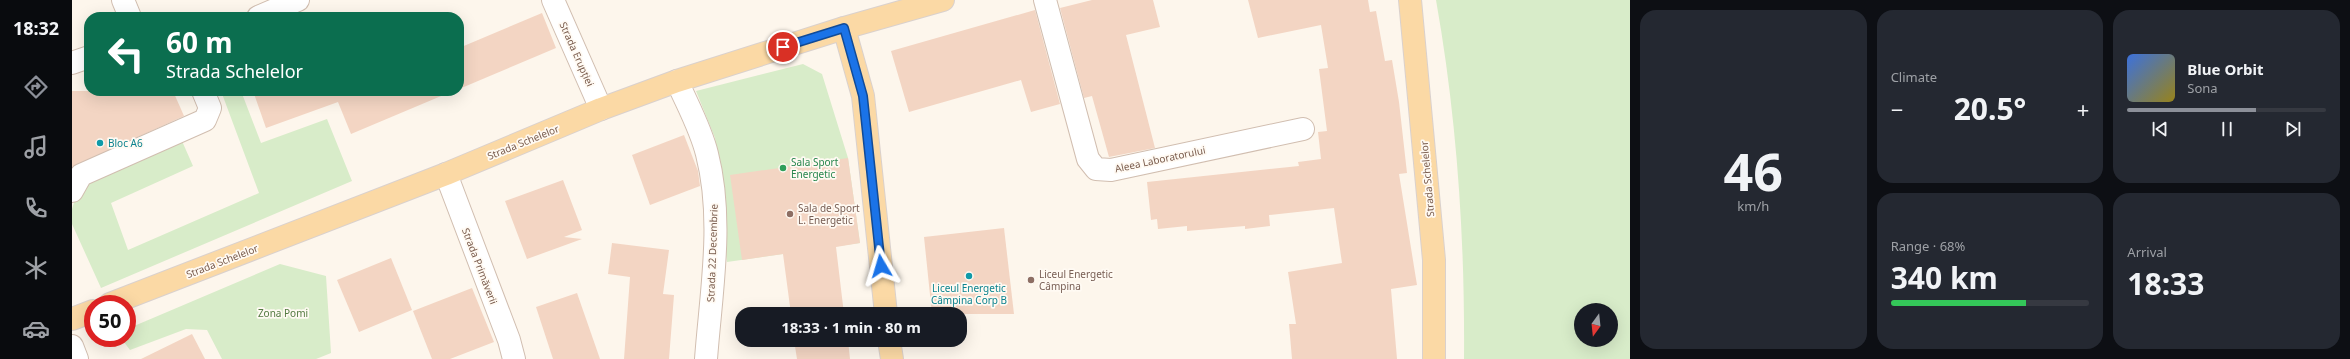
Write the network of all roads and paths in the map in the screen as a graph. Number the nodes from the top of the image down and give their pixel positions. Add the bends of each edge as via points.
1 (123, 0) edge
2 (298, 0) edge
3 (553, 0) edge
4 (944, 0) edge
5 (1045, 0) edge
6 (1410, 0) edge
7 (128, 12) edge
8 (270, 12) edge
9 (844, 28) junction
10 (84, 59) edge
11 (72, 63) edge
12 (677, 81) junction
13 (204, 96) edge
14 (601, 109) junction
15 (1303, 129) dead end
16 (446, 174) junction
17 (72, 191) edge
18 (133, 295) edge
19 (885, 307) edge
20 (84, 314) edge
21 (72, 319) edge
22 (72, 346) edge
23 (890, 347) edge
24 (77, 359) edge
25 (514, 359) edge
26 (706, 359) edge
27 (892, 359) edge
28 (1434, 359) edge

1 - 7 street
2 - 8 street
3 - 14 street, Strada Erupției
4 - 9 main road, Strada Schelelor
5 - 15 street, Aleea Laboratorului via 1088,159 1096,169 1111,170
6 - 28 main road, Strada Schelelor via 1434,260
9 - 12 main road, Strada Schelelor
9 - 19 main road via 863,96
10 - 11 street
12 - 14 main road, Strada Schelelor
12 - 26 street, Strada 22 Decembrie via 707,153 714,189 714,253
13 - 17 street via 210,108 205,120 81,174
14 - 16 main road, Strada Schelelor
16 - 18 main road, Strada Schelelor
16 - 25 street, Strada Primăverii
20 - 21 main road
22 - 24 street
23 - 27 main road

